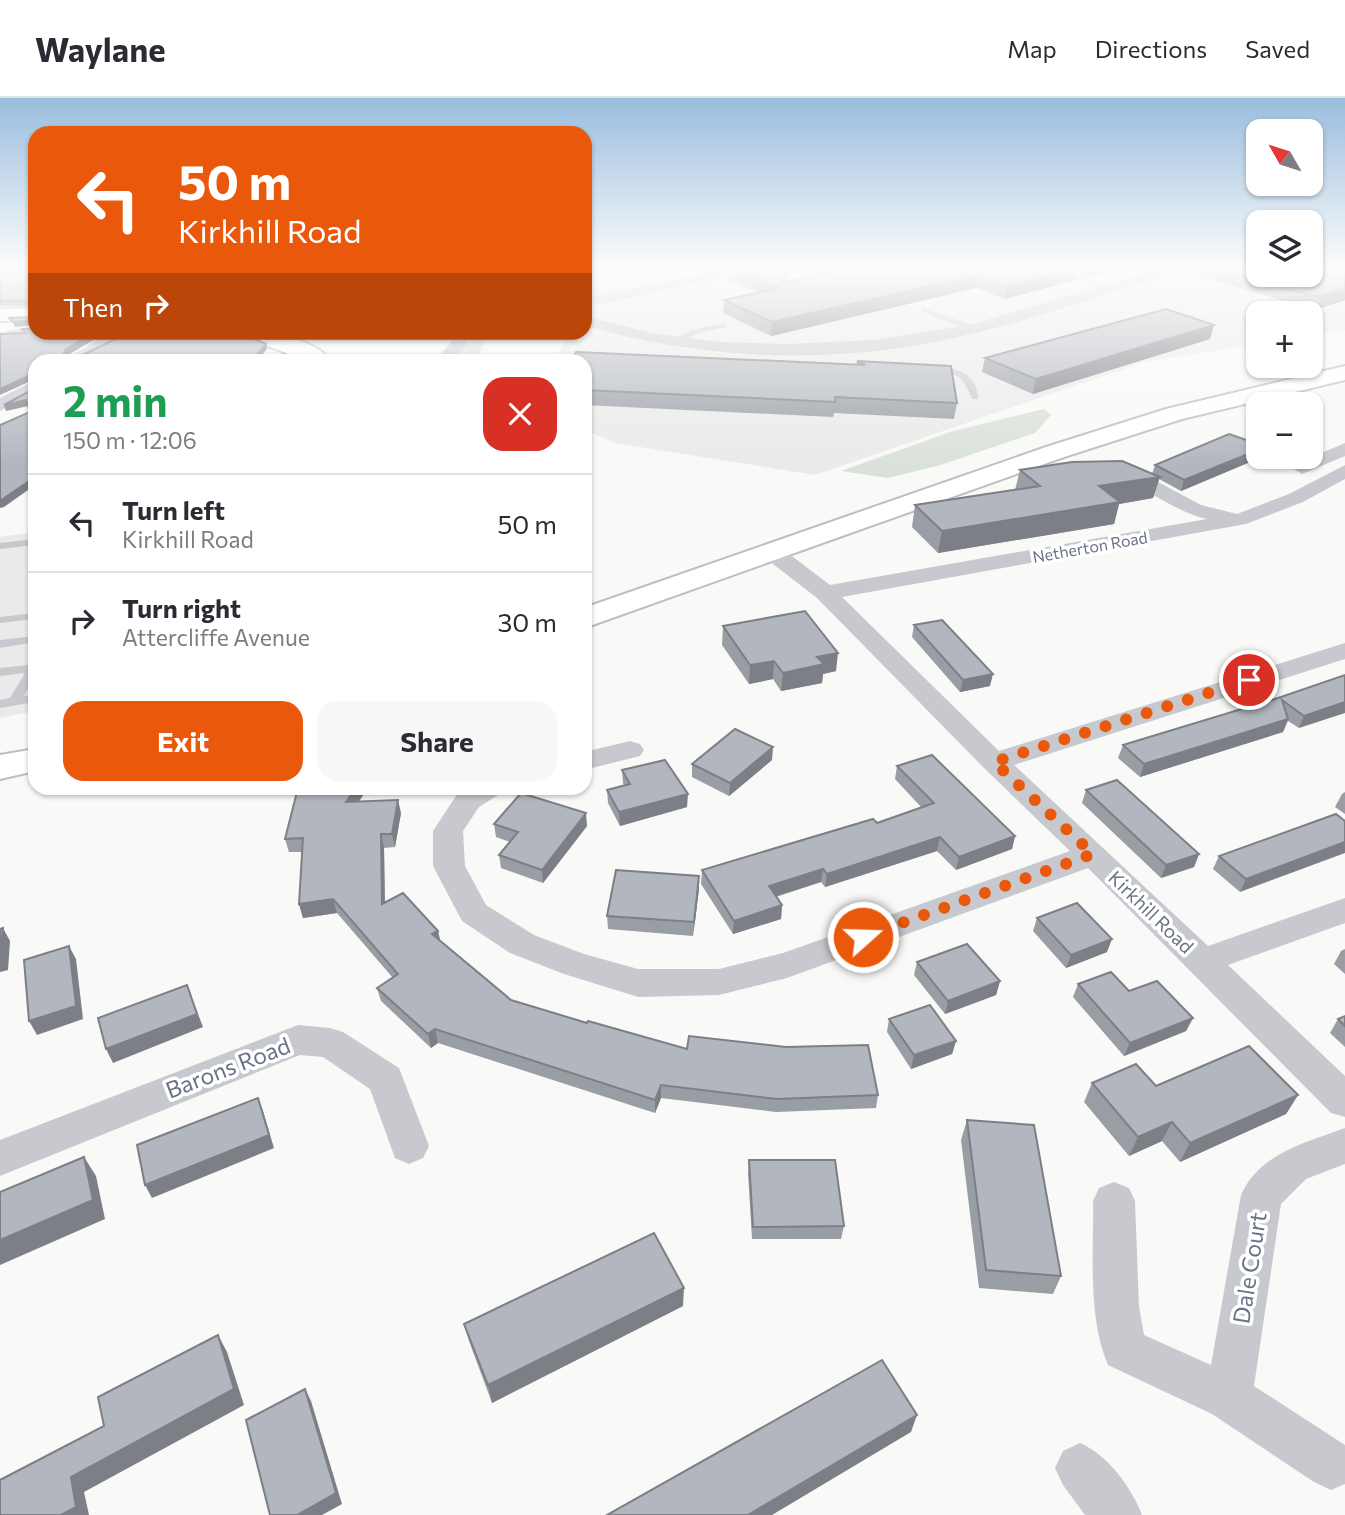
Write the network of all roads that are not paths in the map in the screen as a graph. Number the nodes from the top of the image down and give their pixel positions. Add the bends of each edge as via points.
1 (629, 334) edge
2 (690, 334) edge
3 (949, 334) edge
4 (104, 340) edge
5 (272, 340) edge
6 (458, 340) edge
7 (672, 343) junction
8 (84, 354) edge
9 (309, 354) edge
10 (448, 354) edge
11 (925, 367) edge
12 (1345, 373) edge
13 (28, 389) edge
14 (975, 397) dead end
15 (1, 404) edge
16 (1345, 449) edge
17 (1323, 459) edge
18 (1345, 471) edge
19 (1096, 473) edge
20 (1239, 520) junction
21 (28, 543) edge
22 (0, 545) edge
23 (772, 552) junction
24 (825, 593) junction
25 (592, 616) edge
26 (28, 617) edge
27 (0, 620) edge
28 (28, 640) edge
29 (0, 643) edge
30 (1345, 651) edge
31 (28, 664) edge
32 (0, 672) edge
33 (28, 674) edge
34 (28, 699) edge
35 (15, 701) junction
36 (0, 704) edge
37 (28, 738) edge
38 (0, 744) edge
39 (630, 750) dead end
40 (592, 759) edge
41 (28, 761) edge
42 (994, 762) junction
43 (0, 767) edge
44 (476, 795) edge
45 (1093, 854) junction
46 (1345, 910) edge
47 (1202, 961) junction
48 (1345, 1101) edge
49 (409, 1146) dead end
50 (1345, 1146) edge
51 (0, 1158) edge
52 (1114, 1200) dead end
53 (1229, 1397) junction
54 (1331, 1465) dead end
55 (1080, 1468) dead end
56 (1117, 1515) edge

1 - 7 street
2 - 7 lane
3 - 7 street via 915,341 741,353
4 - 8 street
5 - 9 main road
6 - 10 street
11 - 14 lane via 966,376
12 - 23 main road via 1174,414
13 - 15 street
16 - 17 street
18 - 20 street, Netherton Road via 1296,498
19 - 20 street via 1106,471 1140,480 1194,510
20 - 24 street, Netherton Road
21 - 22 lane
23 - 24 street, Kirkhill Road
23 - 25 main road
24 - 42 street, Kirkhill Road
26 - 27 lane
28 - 29 lane
30 - 42 street
31 - 32 lane
33 - 35 lane
34 - 35 lane
35 - 36 lane
37 - 38 main road
39 - 40 street
41 - 43 main road
42 - 45 street, Kirkhill Road
44 - 45 street via 448,831 449,866 474,913 522,944 638,983 719,982 787,965
45 - 47 street, Kirkhill Road
46 - 47 street
47 - 48 street, Kirkhill Road
49 - 51 street, Barons Road via 386,1079 330,1043 298,1040
50 - 53 street, Dale Court via 1292,1166 1262,1195
52 - 53 street via 1116,1306 1124,1349
53 - 54 street
55 - 56 street

